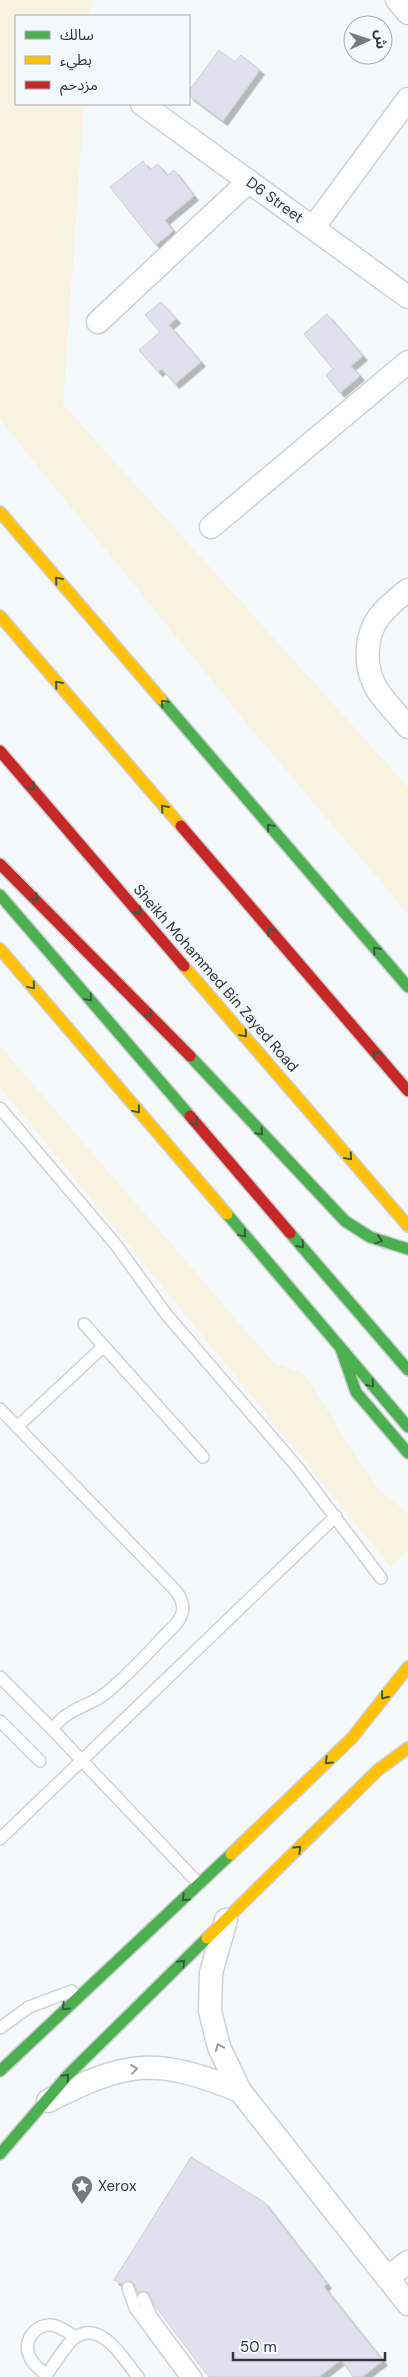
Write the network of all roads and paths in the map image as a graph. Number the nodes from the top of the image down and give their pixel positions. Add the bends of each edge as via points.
1 (397, 0) edge
2 (408, 13) edge
3 (408, 99) edge
4 (143, 105) edge
5 (249, 182) junction
6 (313, 228) junction
7 (408, 297) edge
8 (98, 322) dead end
9 (408, 362) edge
10 (0, 512) edge
11 (211, 527) dead end
12 (408, 590) edge
13 (0, 616) edge
14 (408, 727) edge
15 (0, 750) edge
16 (0, 864) edge
17 (0, 895) edge
18 (0, 949) edge
19 (408, 987) edge
20 (408, 1091) edge
21 (0, 1108) edge
22 (408, 1226) edge
23 (408, 1249) edge
24 (84, 1324) dead end
25 (104, 1346) junction
26 (341, 1349) junction
27 (408, 1370) edge
28 (0, 1409) edge
29 (17, 1426) junction
30 (408, 1427) edge
31 (408, 1453) edge
32 (203, 1457) dead end
33 (336, 1516) junction
34 (381, 1578) dead end
35 (408, 1667) edge
36 (0, 1677) edge
37 (402, 1694) dead end
38 (0, 1721) edge
39 (362, 1727) junction
40 (52, 1729) junction
41 (408, 1734) edge
42 (408, 1748) edge
43 (82, 1760) junction
44 (40, 1761) dead end
45 (388, 1762) junction
46 (0, 1839) edge
47 (199, 1884) junction
48 (227, 1918) junction
49 (88, 1986) junction
50 (0, 2028) edge
51 (0, 2071) edge
52 (240, 2091) junction
53 (40, 2105) junction
54 (0, 2154) edge
55 (408, 2262) edge
56 (387, 2278) junction
57 (128, 2288) dead end
58 (143, 2298) dead end
59 (408, 2304) edge
60 (76, 2337) junction
61 (46, 2376) edge
62 (138, 2377) edge
63 (186, 2377) edge
64 (196, 2377) edge

1 - 2 street
3 - 6 street
4 - 5 street, D6 Street
5 - 6 street, D6 Street
5 - 8 street
6 - 7 street, D6 Street
9 - 11 street
19 -> 10 main road
12 - 14 street via 378,617 373,628 368,666 377,690
20 -> 13 main road
15 -> 22 main road, Sheikh Mohammed Bin Zayed Road
16 -> 23 main road via 174,1039 339,1216 370,1237
17 -> 27 main road
18 -> 26 main road
21 - 33 lane via 110,1237 166,1314
24 - 25 lane
25 - 29 lane
25 - 32 lane
26 -> 30 main road
26 - 31 main road via 356,1392
28 - 29 lane
29 - 40 lane via 176,1591 184,1608 176,1624 114,1686 67,1713
33 - 34 lane
33 - 43 lane
35 -> 39 main road
36 - 40 lane
37 - 39 main road
38 - 44 lane
39 -> 47 main road
40 - 43 lane
41 - 45 main road
42 - 45 main road
43 - 46 lane
43 - 47 lane
48 -> 45 main road
47 -> 49 main road
52 -> 48 street via 219,2047 210,2010 211,1973
53 -> 48 main road
49 - 50 lane via 29,2007
49 -> 51 main road
53 -> 52 street via 96,2077 146,2067 180,2070
52 - 56 street
53 - 54 main road
55 - 56 street
56 - 59 street
57 - 63 lane via 135,2308
58 - 64 lane via 151,2316
60 - 61 lane
60 - 61 lane via 51,2325 34,2331 28,2342 28,2354
60 - 62 lane via 89,2334 104,2338

